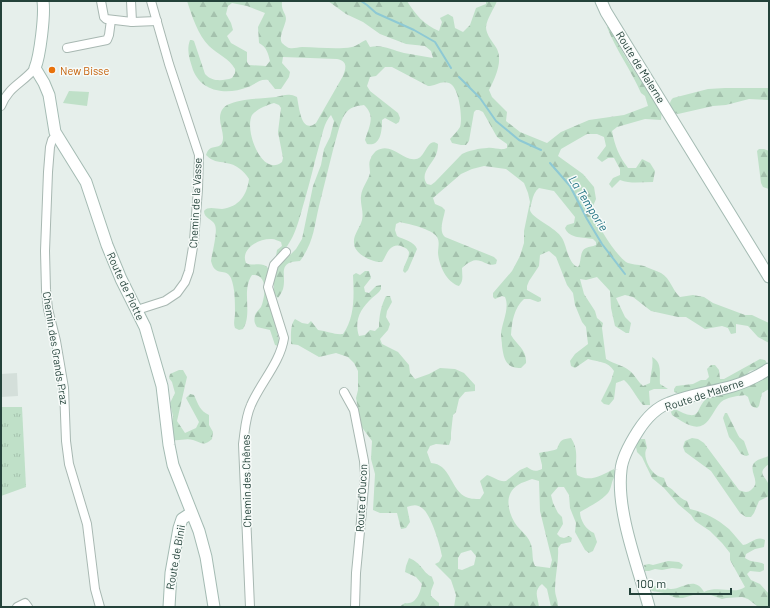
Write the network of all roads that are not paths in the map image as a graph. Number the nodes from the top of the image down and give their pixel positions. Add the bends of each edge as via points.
1 (43, 1) edge
2 (101, 1) edge
3 (131, 1) edge
4 (151, 1) edge
5 (601, 1) edge
6 (111, 20) junction
7 (156, 21) junction
8 (132, 22) junction
9 (67, 48) dead end
10 (35, 68) junction
11 (4, 94) edge
12 (1, 106) edge
13 (57, 134) junction
14 (286, 252) dead end
15 (769, 277) edge
16 (137, 310) junction
17 (769, 369) edge
18 (344, 392) dead end
19 (191, 513) junction
20 (17, 607) edge
21 (28, 607) edge
22 (100, 607) edge
23 (169, 607) edge
24 (214, 607) edge
25 (250, 607) edge
26 (355, 607) edge
27 (649, 607) edge

1 - 10 street via 44,16
2 - 6 street via 104,18
3 - 8 street
4 - 7 street, Chemin de la Vasse
5 - 15 street, Route de Malerne
6 - 8 street
6 - 9 street via 107,40
7 - 8 street
7 - 16 street, Chemin de la Vasse via 199,155 198,189 194,241 189,271 184,282 177,293 165,301
10 - 11 street
10 - 13 street, Route de Piotte via 49,95
11 - 12 street
13 - 16 street, Route de Piotte via 86,182 106,244
13 - 22 street, Chemin des Grands Praz via 51,144 48,172 46,290 64,388 68,458 87,524 95,589
14 - 25 street, Chemin des Chênes via 274,265 268,287 284,338 276,360 251,405 243,444
16 - 19 street, Route de Piotte via 150,340 162,386 173,465
17 - 27 street, Route de Malerne via 734,386 692,395 667,404 650,416 631,442 621,469 620,490 624,518
18 - 26 street, Route d'Oucon via 354,410 365,475
19 - 23 street, Route de Binii via 182,519 179,528 171,573
19 - 24 street, Route de Binii via 206,557
20 - 21 street via 25,603

